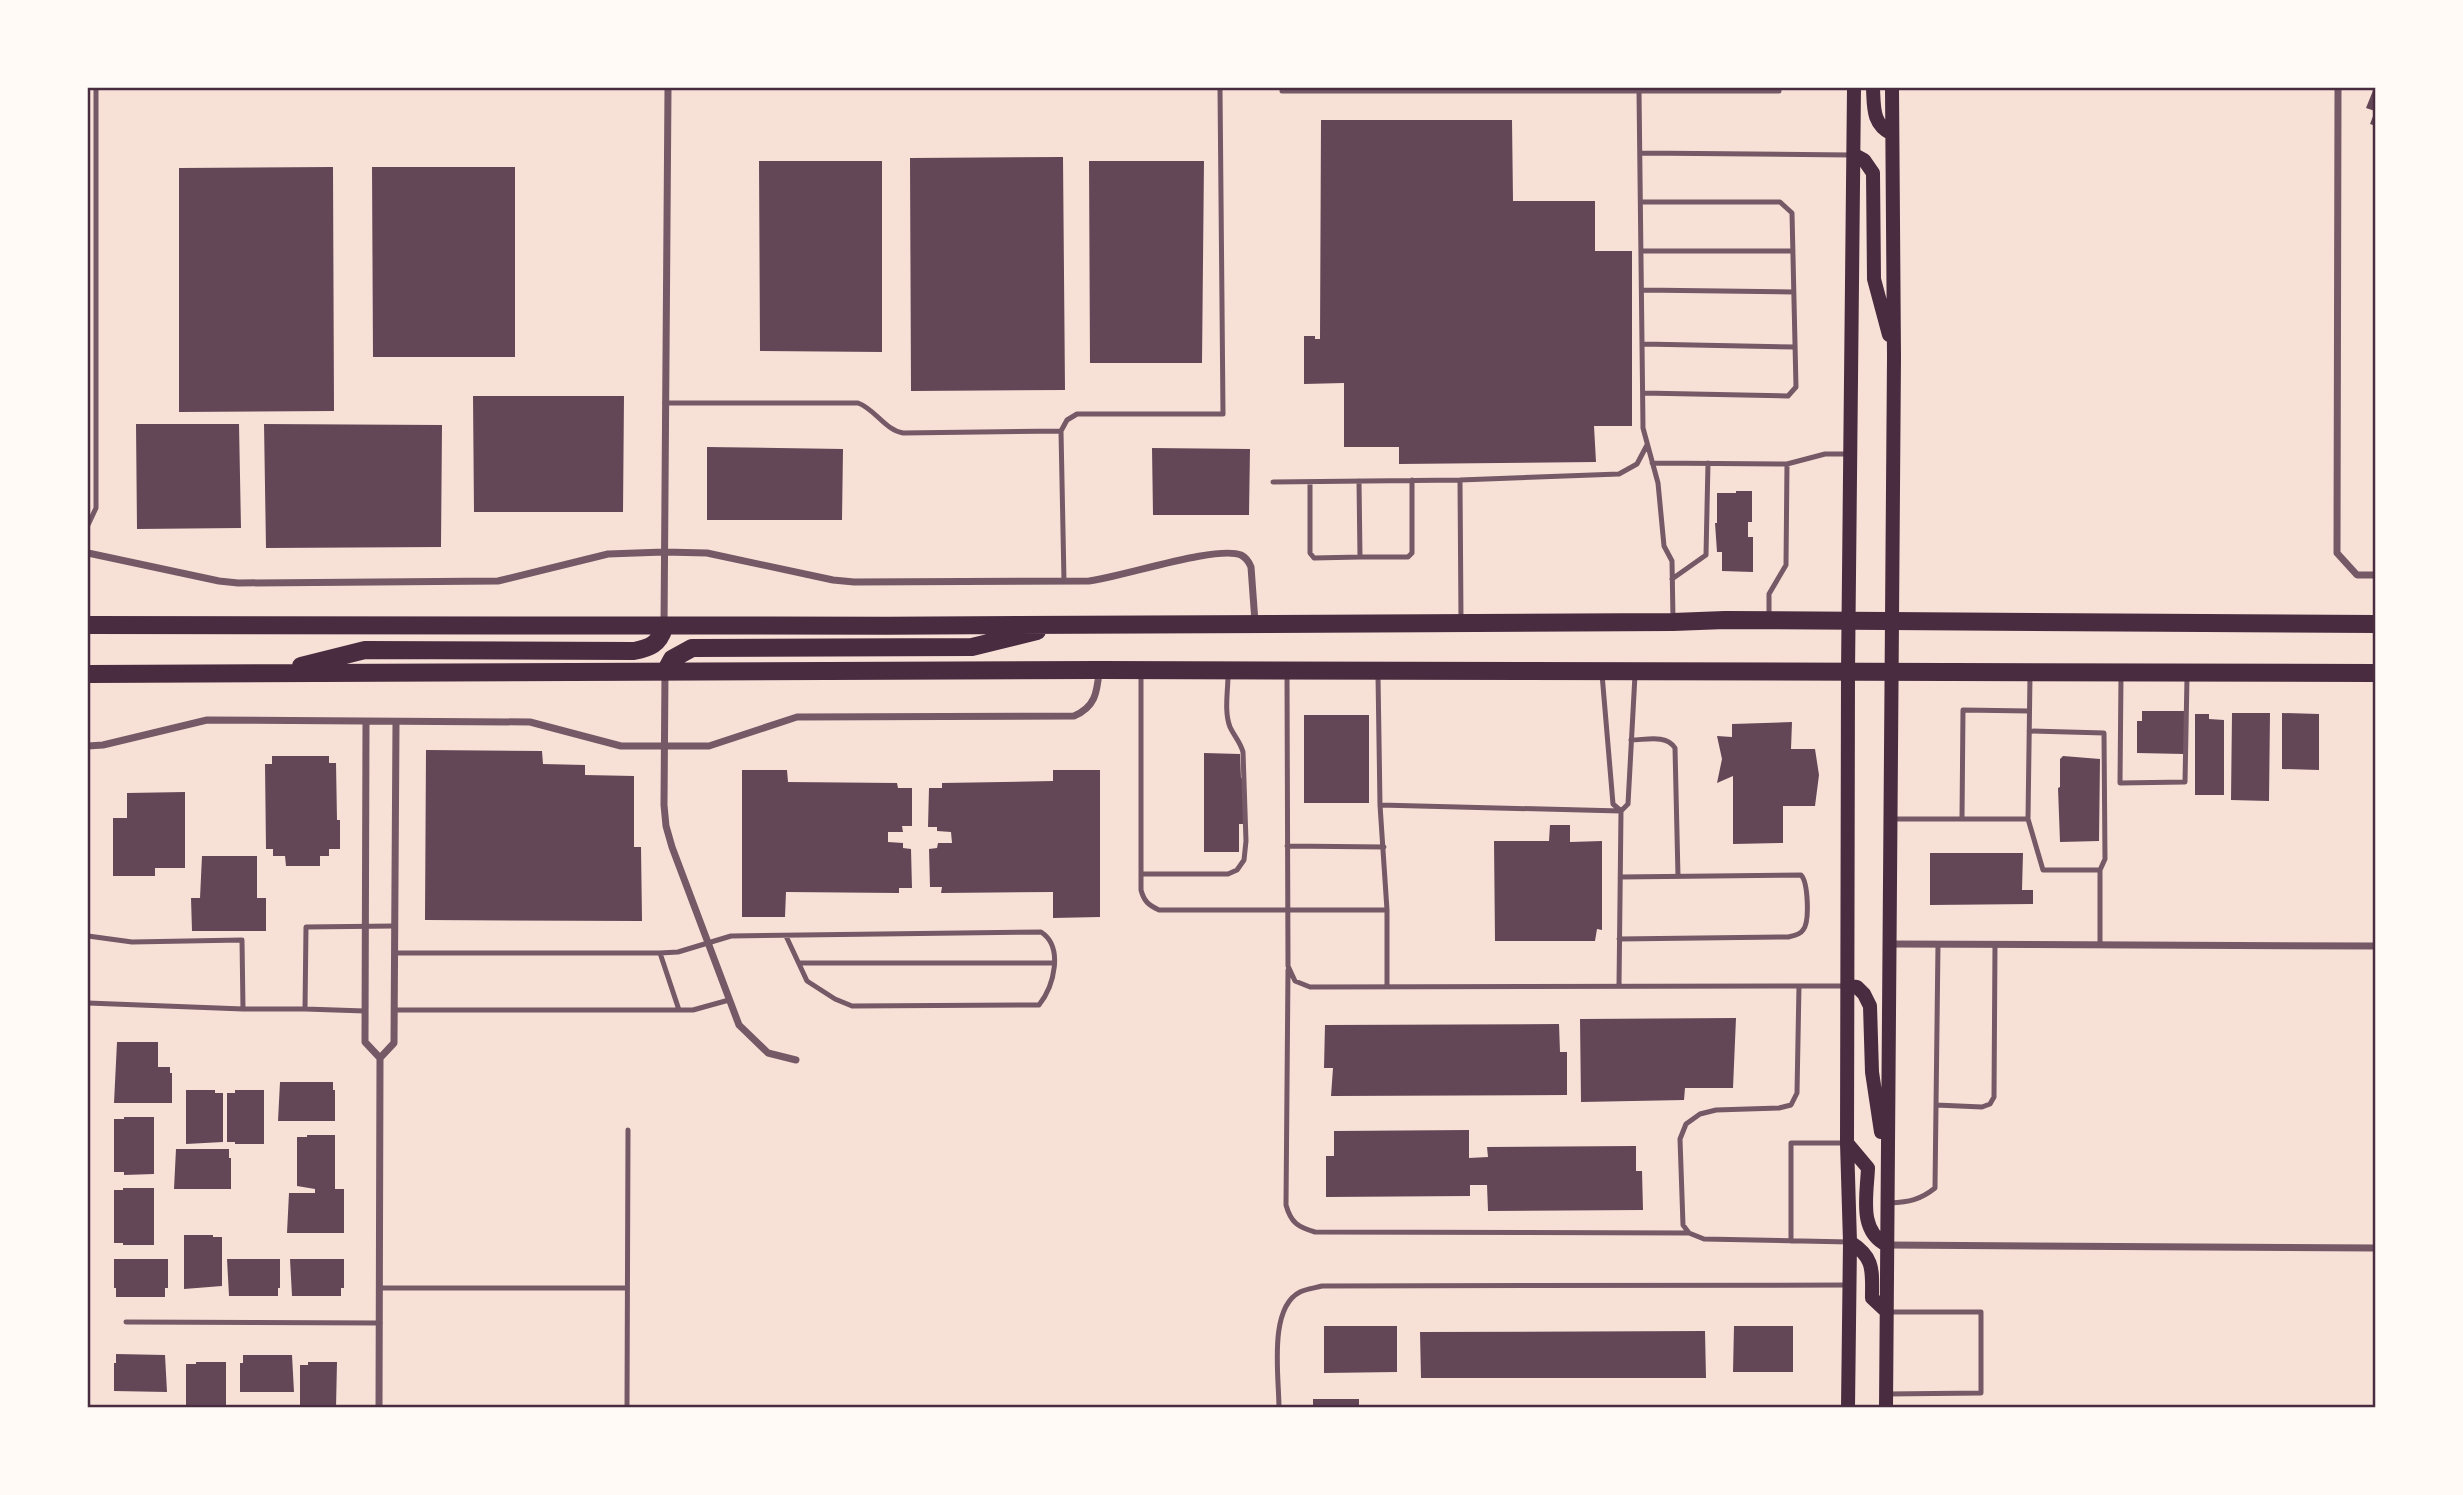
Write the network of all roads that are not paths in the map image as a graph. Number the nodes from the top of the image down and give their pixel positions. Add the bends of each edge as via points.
1 (96, 88) edge
2 (667, 88) edge
3 (1220, 88) edge
4 (1779, 88) edge
5 (1854, 88) edge
6 (1873, 88) edge
7 (1892, 88) edge
8 (2339, 88) edge
9 (1282, 91) dead end
10 (1639, 91) junction
11 (1892, 134) junction
12 (1641, 153) junction
13 (1855, 155) junction
14 (1641, 202) junction
15 (1642, 251) junction
16 (1793, 251) junction
17 (1642, 290) junction
18 (1794, 292) junction
19 (1643, 344) junction
20 (1795, 347) junction
21 (1894, 357) junction
22 (1643, 393) junction
23 (666, 403) junction
24 (1061, 431) junction
25 (1647, 444) junction
26 (1850, 454) junction
27 (1652, 463) junction
28 (1708, 463) junction
29 (1787, 464) junction
30 (1412, 480) junction
31 (1460, 480) junction
32 (1359, 481) junction
33 (1273, 482) dead end
34 (1310, 482) junction
35 (88, 525) edge
36 (664, 552) junction
37 (88, 553) edge
38 (1360, 557) junction
39 (2375, 575) edge
40 (1672, 579) junction
41 (1064, 581) junction
42 (1769, 620) junction
43 (1849, 620) junction
44 (1892, 621) junction
45 (1673, 622) junction
46 (1064, 624) junction
47 (1255, 624) junction
48 (1461, 624) junction
49 (2375, 624) edge
50 (88, 625) edge
51 (664, 628) junction
52 (1100, 670) junction
53 (1141, 670) junction
54 (1287, 671) junction
55 (1602, 671) junction
56 (1635, 671) junction
57 (1847, 671) junction
58 (1891, 671) junction
59 (665, 672) junction
60 (1228, 672) junction
61 (1378, 672) junction
62 (274, 673) junction
63 (2029, 673) junction
64 (2121, 673) junction
65 (2188, 673) junction
66 (2375, 673) edge
67 (88, 674) edge
68 (2029, 711) junction
69 (366, 722) junction
70 (396, 722) junction
71 (2029, 731) junction
72 (1631, 740) junction
73 (88, 746) edge
74 (664, 746) junction
75 (1380, 805) junction
76 (1621, 811) junction
77 (1890, 819) junction
78 (1962, 819) junction
79 (2028, 819) junction
80 (1287, 846) junction
81 (1384, 846) junction
82 (2100, 870) junction
83 (1141, 874) junction
84 (1678, 876) junction
85 (1620, 877) junction
86 (1287, 910) junction
87 (1387, 910) junction
88 (394, 926) junction
89 (366, 927) junction
90 (88, 936) edge
91 (786, 936) junction
92 (1619, 939) junction
93 (707, 942) junction
94 (1889, 944) junction
95 (1938, 944) junction
96 (1995, 944) junction
97 (2100, 945) junction
98 (2375, 946) edge
99 (395, 953) junction
100 (660, 953) junction
101 (1053, 962) junction
102 (799, 963) junction
103 (1288, 967) junction
104 (1619, 986) junction
105 (1799, 986) junction
106 (1847, 986) junction
107 (1387, 987) junction
108 (729, 1000) junction
109 (88, 1003) edge
110 (243, 1009) junction
111 (305, 1009) junction
112 (395, 1010) junction
113 (679, 1010) junction
114 (365, 1011) junction
115 (380, 1058) junction
116 (796, 1060) dead end
117 (1936, 1105) junction
118 (628, 1130) dead end
119 (1847, 1143) junction
120 (1888, 1175) junction
121 (1887, 1203) junction
122 (1689, 1233) junction
123 (1791, 1241) junction
124 (1850, 1242) junction
125 (1887, 1245) junction
126 (2375, 1248) edge
127 (1848, 1285) junction
128 (380, 1288) junction
129 (627, 1288) junction
130 (1887, 1312) junction
131 (126, 1322) dead end
132 (380, 1323) junction
133 (1886, 1401) edge
134 (379, 1408) edge
135 (627, 1408) edge
136 (1279, 1408) edge
137 (1847, 1408) edge

1 - 35 lane via 96,508
2 - 23 street
3 - 24 lane via 1223,414 1077,414
4 - 10 lane
5 - 13 main road
6 - 11 main road via 1877,121
7 - 11 main road
8 - 39 street via 2337,553 2357,575
9 - 10 lane
10 - 12 lane
11 - 21 main road
12 - 13 lane
12 - 14 lane
13 - 21 main road via 1873,173 1874,279
13 - 26 main road
14 - 15 lane
14 - 16 lane via 1780,202 1792,213
15 - 16 lane
15 - 17 lane
16 - 18 lane
17 - 18 lane
17 - 19 lane
18 - 20 lane
19 - 20 lane
19 - 22 lane
20 - 22 lane via 1796,387 1788,396
21 - 44 main road
22 - 25 lane
23 - 24 lane via 858,403 903,433
23 - 36 street
24 - 41 lane
25 - 27 lane
25 - 31 lane via 1637,464 1619,474
26 - 29 lane via 1825,454
26 - 43 main road
27 - 28 lane
27 - 40 lane
28 - 29 lane
28 - 40 lane via 1706,555
29 - 42 lane via 1786,565 1769,594
30 - 31 lane
30 - 32 lane
30 - 38 lane via 1412,553 1408,557
31 - 48 lane
32 - 34 lane
32 - 38 lane
33 - 34 lane
34 - 38 lane via 1310,553 1314,558
36 - 37 street via 608,554 498,581 238,583
36 - 41 street via 707,553 844,581
36 - 51 street
40 - 45 lane
41 - 47 street via 1112,578 1200,556 1236,554 1251,568
42 - 43 main road
42 - 45 main road
43 - 44 main road
43 - 57 main road
44 - 49 main road
44 - 58 main road
45 - 48 main road
46 - 47 main road
46 - 51 main road
46 - 59 main road via 972,647 692,648 672,659
47 - 48 main road
50 - 51 main road
51 - 62 main road via 654,644 634,651 365,650
52 - 53 main road
52 - 59 main road
52 - 74 street via 1096,696 1074,716 797,717 709,746
53 - 60 main road
53 - 83 lane
54 - 60 main road
54 - 61 main road
54 - 80 lane
55 - 56 main road
55 - 61 main road
55 - 76 lane via 1613,804
56 - 57 main road
56 - 72 lane
57 - 58 main road
57 - 106 main road
58 - 63 main road
58 - 77 main road
59 - 62 main road
59 - 74 street
60 - 83 lane via 1228,718 1243,752 1244,860 1228,874
61 - 75 lane
62 - 67 main road
63 - 64 main road
63 - 68 lane
64 - 65 main road
64 - 65 lane via 2120,783 2185,782
65 - 66 main road
68 - 71 lane
68 - 78 lane via 1963,710
69 - 70 street
69 - 73 street via 207,720
69 - 89 street
70 - 74 street via 530,722 621,746
70 - 88 street
71 - 79 lane
71 - 82 lane via 2104,733 2105,859
72 - 76 lane via 1628,804
72 - 84 lane via 1665,740 1675,748
74 - 93 street via 666,826
75 - 76 lane
75 - 81 lane
76 - 85 lane
77 - 78 lane
77 - 94 main road
78 - 79 lane
79 - 82 lane via 2043,870
80 - 81 lane
80 - 86 lane
81 - 87 lane
82 - 97 lane
83 - 86 lane via 1143,899 1159,910
84 - 85 lane
84 - 92 lane via 1801,875 1807,888 1804,930 1788,937
85 - 92 lane
86 - 87 lane
86 - 103 lane
87 - 107 lane
88 - 89 lane
88 - 99 street
89 - 111 lane via 306,927
89 - 114 street
90 - 110 lane via 132,942 242,940
91 - 93 lane via 731,936
91 - 101 lane via 1041,932 1055,951
91 - 102 lane
92 - 104 lane
93 - 100 lane
93 - 108 street
94 - 95 street
94 - 120 main road
95 - 96 street
95 - 117 lane
96 - 97 street
96 - 117 lane via 1994,1097 1982,1107
97 - 98 street
99 - 100 lane
99 - 112 street
100 - 113 lane
101 - 102 lane
101 - 102 lane via 1051,984 1039,1005 865,1006 852,1006 807,981
103 - 107 lane via 1295,981 1310,987
103 - 122 lane via 1286,1205 1290,1220 1299,1227 1315,1232
104 - 105 lane
104 - 107 lane
105 - 106 lane
105 - 122 lane via 1797,1093 1791,1105 1716,1110 1686,1124 1680,1139 1683,1225
106 - 119 main road
106 - 120 main road via 1857,987 1870,1006 1872,1072
108 - 113 lane
108 - 116 street via 739,1026 753,1041 768,1053
109 - 110 lane
110 - 111 lane
111 - 114 lane
112 - 113 lane
112 - 115 street via 394,1043
114 - 115 street via 365,1042
115 - 128 street
117 - 121 lane via 1935,1188 1923,1198
118 - 129 lane
119 - 123 lane via 1791,1143
119 - 124 main road
119 - 125 main road via 1868,1168 1869,1229
120 - 121 main road
121 - 125 main road
122 - 123 lane via 1704,1238
123 - 124 lane
124 - 127 main road
124 - 130 main road via 1867,1256 1872,1298
125 - 126 street
125 - 130 main road
127 - 136 lane via 1322,1286 1299,1292 1284,1306 1279,1323
127 - 137 main road
128 - 129 lane
128 - 132 street
129 - 135 lane
130 - 133 main road
130 - 133 lane via 1981,1312 1981,1393
131 - 132 lane
132 - 134 street

